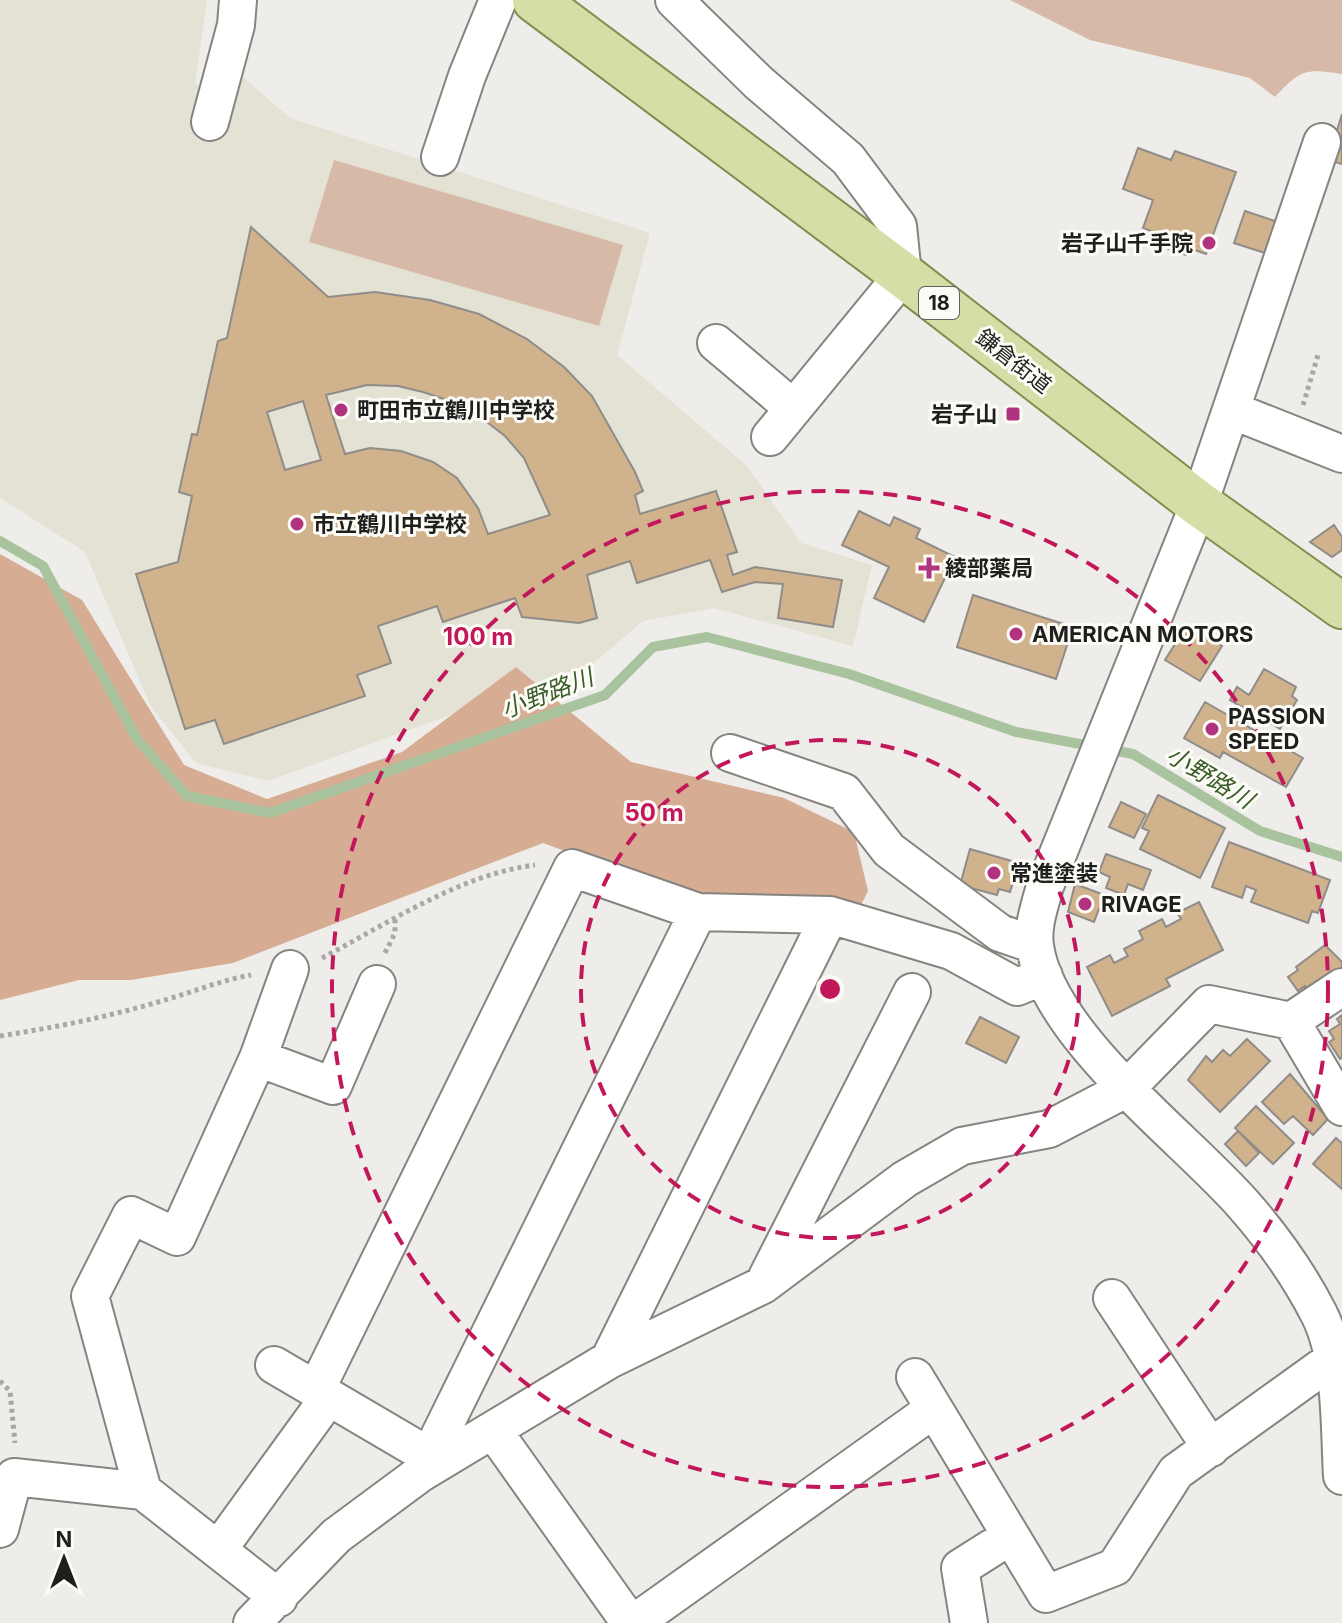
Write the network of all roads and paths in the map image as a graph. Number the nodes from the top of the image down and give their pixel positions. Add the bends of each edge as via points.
1 (238, 0) edge
2 (498, 0) edge
3 (535, 0) edge
4 (674, 0) edge
5 (210, 122) dead end
6 (1322, 142) dead end
7 (440, 157) dead end
8 (903, 275) junction
9 (716, 343) dead end
10 (1318, 355) dead end
11 (793, 408) junction
12 (1231, 410) junction
13 (1293, 436) junction
14 (770, 437) dead end
15 (1342, 454) edge
16 (1199, 504) junction
17 (1342, 606) edge
18 (730, 753) dead end
19 (504, 869) dead end
20 (698, 912) junction
21 (830, 915) junction
22 (395, 920) junction
23 (395, 933) dead end
24 (1039, 961) junction
25 (290, 969) junction
26 (377, 984) dead end
27 (1342, 987) edge
28 (912, 992) dead end
29 (1291, 1021) junction
30 (0, 1036) edge
31 (258, 1058) junction
32 (1126, 1089) junction
33 (1342, 1107) edge
34 (763, 1285) junction
35 (1112, 1298) dead end
36 (1333, 1359) junction
37 (609, 1360) junction
38 (274, 1365) dead end
39 (915, 1377) dead end
40 (0, 1381) edge
41 (322, 1393) junction
42 (934, 1409) junction
43 (493, 1430) junction
44 (1211, 1448) junction
45 (1341, 1453) edge
46 (425, 1465) junction
47 (14, 1477) junction
48 (143, 1491) junction
49 (0, 1529) edge
50 (1009, 1537) junction
51 (218, 1550) junction
52 (279, 1598) junction
53 (252, 1623) edge
54 (632, 1623) edge
55 (969, 1623) edge

1 - 5 street
2 - 7 street
3 - 8 main road, 鎌倉街道 / 18
4 - 8 street via 848,159 898,226
6 - 12 street
8 - 11 street
8 - 16 main road, 鎌倉街道 / 18
9 - 11 street
10 - 13 path
11 - 14 street
12 - 13 street
12 - 16 street
13 - 15 street
16 - 17 main road, 鎌倉街道 / 18
16 - 24 street via 1045,886 1036,919
18 - 24 street via 844,792 889,850
19 - 22 path
20 - 21 street
20 - 41 street via 572,868
20 - 46 street
21 - 24 street via 951,951 1017,987
21 - 37 street
22 - 23 path
22 - 25 path
24 - 32 street via 1064,1012
25 - 30 path via 220,981 85,1022
25 - 31 street
26 - 31 street via 333,1086
27 - 29 street
28 - 34 street
29 - 32 street via 1209,1004
29 - 33 street
31 - 48 street via 177,1237 131,1215 90,1296
32 - 34 street via 1049,1129 962,1146 905,1179
32 - 36 street via 1241,1202 1289,1260 1321,1318
34 - 37 street
35 - 44 street
36 - 44 street
36 - 45 street
37 - 43 street
38 - 41 street
39 - 42 street
40 - 47 path via 10,1391
41 - 46 street
41 - 51 street
42 - 50 street
42 - 54 street
43 - 46 street
43 - 54 street
44 - 50 street via 1176,1472 1115,1567 1046,1594
46 - 52 street via 336,1536
47 - 48 street
47 - 49 street
48 - 51 street
50 - 55 street via 960,1568
51 - 52 street
52 - 53 street

